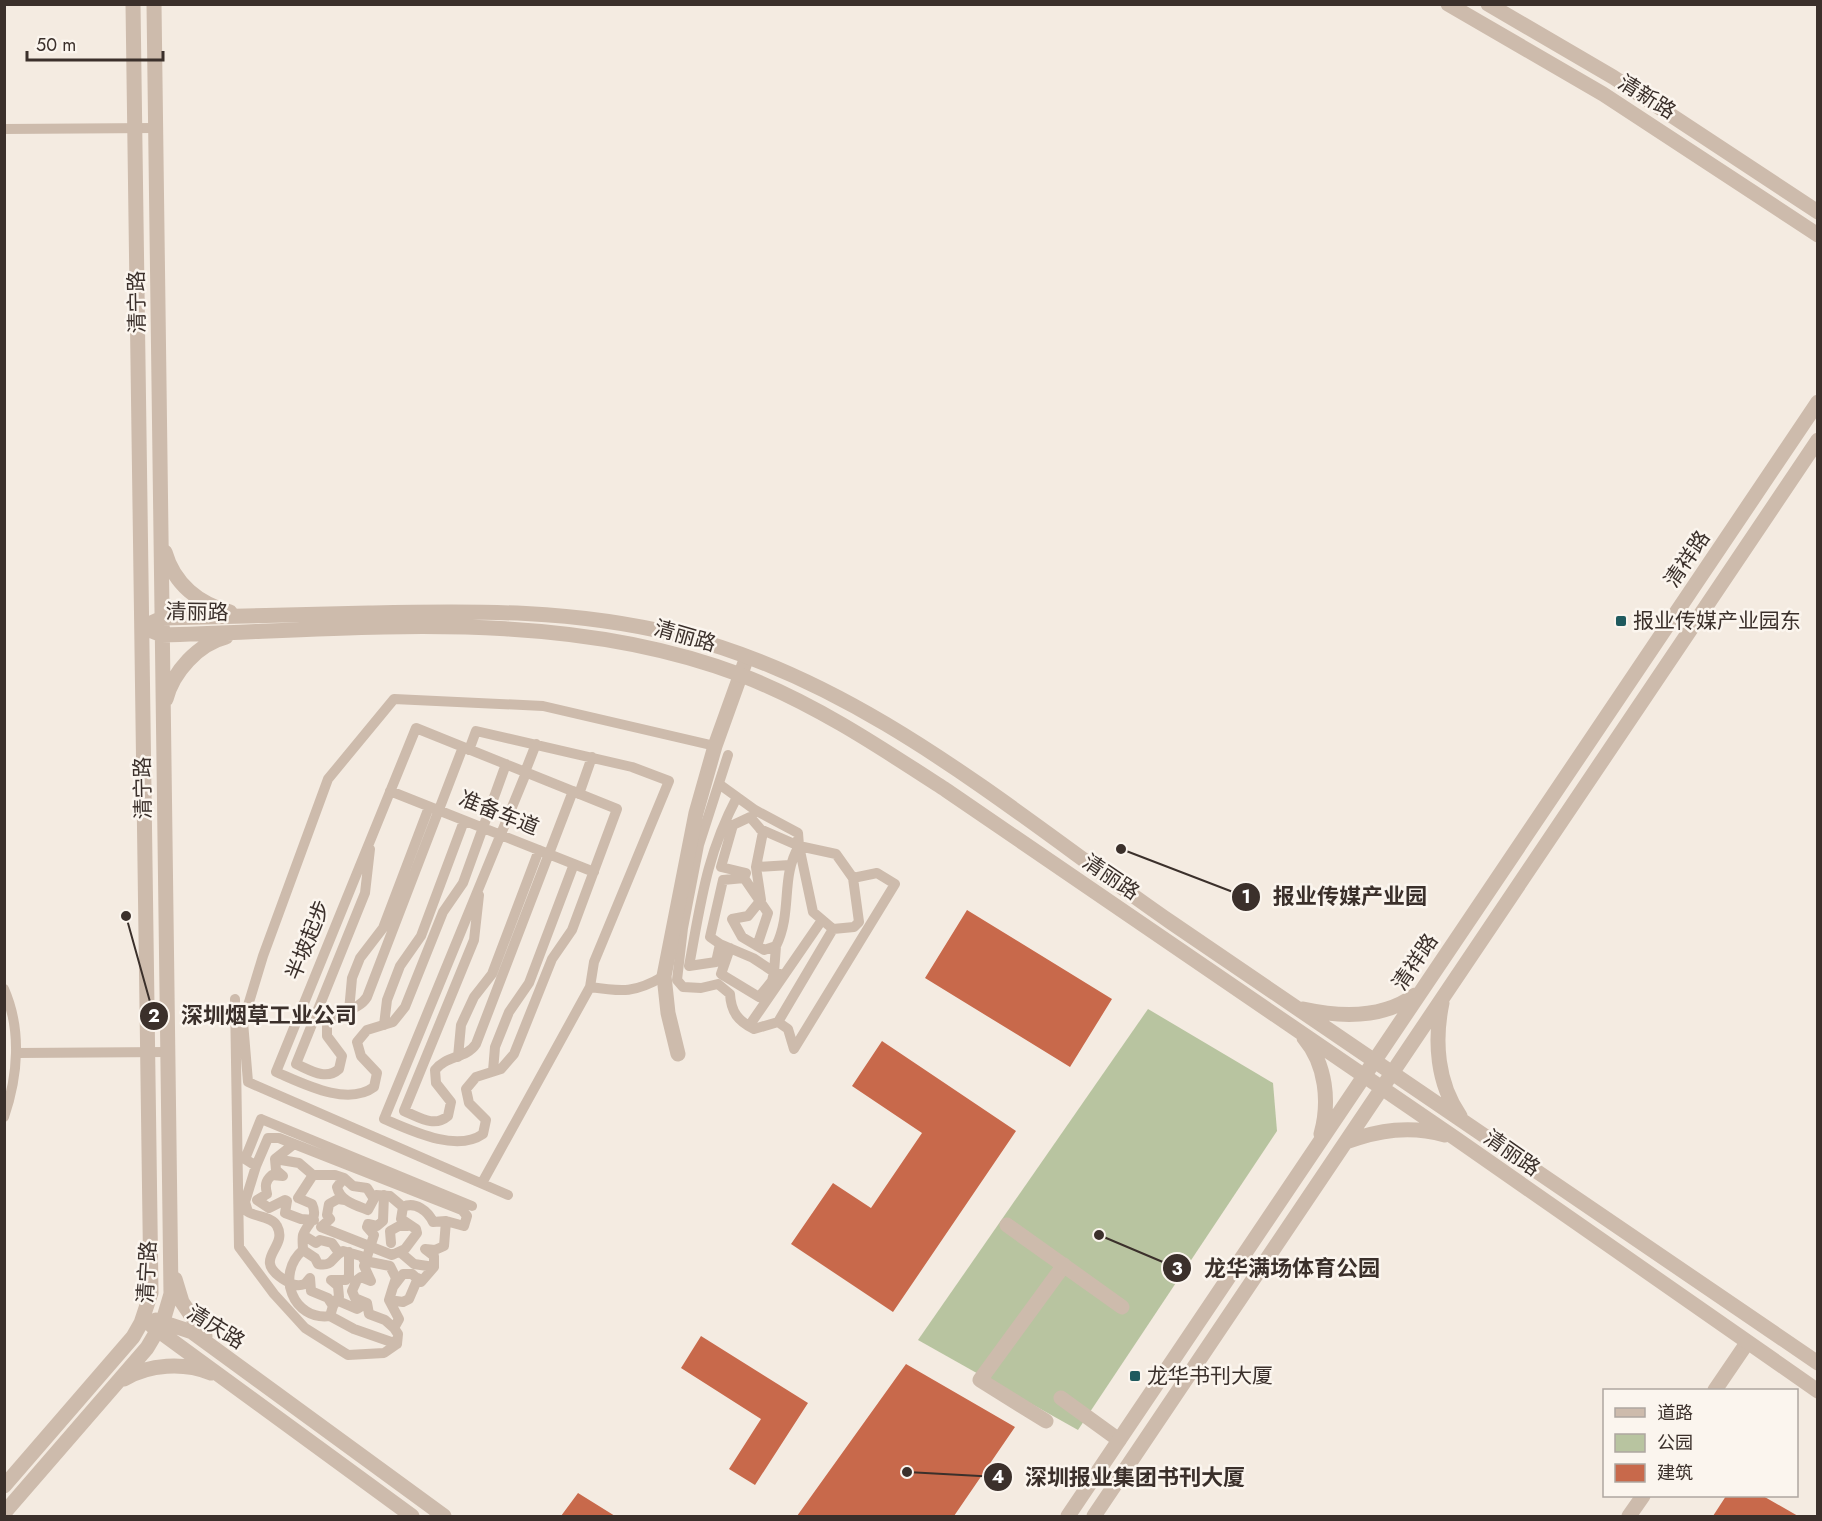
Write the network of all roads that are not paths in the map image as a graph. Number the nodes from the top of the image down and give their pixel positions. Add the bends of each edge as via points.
1 (133, 4) edge
2 (154, 4) edge
3 (1448, 4) edge
4 (1488, 4) edge
5 (135, 127) junction
6 (156, 128) junction
7 (4, 129) edge
8 (1818, 212) edge
9 (1818, 235) edge
10 (1818, 402) edge
11 (1818, 440) edge
12 (161, 536) junction
13 (244, 616) junction
14 (162, 618) junction
15 (142, 627) junction
16 (243, 633) junction
17 (162, 635) junction
18 (747, 657) junction
19 (741, 675) junction
20 (163, 711) junction
21 (536, 744) junction
22 (715, 746) junction
23 (466, 748) junction
24 (728, 755) dead end
25 (592, 757) junction
26 (506, 764) junction
27 (526, 772) junction
28 (719, 784) junction
29 (390, 791) junction
30 (576, 792) junction
31 (737, 797) junction
32 (434, 809) junction
33 (464, 820) junction
34 (483, 828) junction
35 (760, 829) junction
36 (501, 835) junction
37 (370, 840) junction
38 (799, 846) junction
39 (544, 852) junction
40 (574, 864) junction
41 (790, 865) junction
42 (756, 867) junction
43 (594, 872) junction
44 (744, 878) junction
45 (853, 878) junction
46 (479, 886) junction
47 (760, 900) junction
48 (822, 920) junction
49 (833, 929) junction
50 (388, 930) junction
51 (725, 946) junction
52 (757, 946) junction
53 (776, 946) junction
54 (779, 974) junction
55 (664, 976) junction
56 (496, 977) junction
57 (720, 979) junction
58 (590, 987) junction
59 (4, 989) edge
60 (1422, 990) junction
61 (1444, 996) junction
62 (235, 999) dead end
63 (1297, 1008) junction
64 (349, 1011) junction
65 (778, 1022) junction
66 (384, 1024) junction
67 (749, 1026) junction
68 (1296, 1029) junction
69 (148, 1052) junction
70 (168, 1052) junction
71 (17, 1053) junction
72 (678, 1054) dead end
73 (458, 1057) junction
74 (1374, 1061) junction
75 (493, 1071) junction
76 (1392, 1073) junction
77 (1364, 1076) junction
78 (1382, 1088) junction
79 (4, 1117) edge
80 (1465, 1123) junction
81 (1455, 1138) junction
82 (1346, 1142) junction
83 (294, 1144) junction
84 (1318, 1144) junction
85 (275, 1159) junction
86 (256, 1166) junction
87 (313, 1175) junction
88 (344, 1178) junction
89 (482, 1183) junction
90 (508, 1195) dead end
91 (379, 1197) junction
92 (345, 1200) junction
93 (472, 1206) dead end
94 (402, 1207) junction
95 (314, 1220) junction
96 (446, 1221) junction
97 (1007, 1225) dead end
98 (408, 1226) junction
99 (303, 1235) junction
100 (391, 1243) dead end
101 (371, 1248) junction
102 (303, 1250) junction
103 (344, 1252) junction
104 (400, 1252) junction
105 (170, 1260) junction
106 (365, 1261) junction
107 (1064, 1265) junction
108 (434, 1267) junction
109 (418, 1278) junction
110 (289, 1283) junction
111 (393, 1287) junction
112 (389, 1300) junction
113 (367, 1303) junction
114 (333, 1307) junction
115 (1122, 1307) dead end
116 (143, 1317) junction
117 (161, 1326) junction
118 (393, 1328) junction
119 (1747, 1343) junction
120 (397, 1344) junction
121 (219, 1352) junction
122 (1818, 1364) edge
123 (220, 1376) junction
124 (116, 1384) junction
125 (1716, 1389) edge
126 (1818, 1391) edge
127 (1061, 1398) dead end
128 (1046, 1421) dead end
129 (1119, 1440) junction
130 (4, 1486) edge
131 (1642, 1497) edge
132 (4, 1513) edge
133 (412, 1516) edge
134 (444, 1516) edge
135 (1068, 1516) edge
136 (1094, 1516) edge
137 (1629, 1516) edge

1 - 5 street, 清宁路
2 - 6 street, 清宁路
3 - 9 street, 清新路 via 1603,94
4 - 8 street, 清新路 via 1613,77
5 - 6 lane
5 - 7 lane
5 - 15 street, 清宁路
6 - 12 street, 清宁路
10 - 60 street, 清祥路
11 - 61 street, 清祥路
12 - 13 street via 178,580 195,597
12 - 14 street, 清宁路
13 - 14 street, 清丽路
13 - 18 street, 清丽路 via 535,612 597,619 681,636
14 - 15 street, 清丽路
14 - 17 street, 清宁路
15 - 17 street, 清丽路
15 - 69 street, 清宁路
16 - 17 street, 清丽路
16 - 19 street, 清丽路 via 458,627 540,629 608,638
16 - 20 street via 222,638 191,658 169,688
17 - 20 street, 清宁路
18 - 19 street
18 - 63 street, 清丽路 via 879,720
19 - 22 street
19 - 68 street, 清丽路 via 803,703 865,738
20 - 70 street, 清宁路
21 - 23 lane via 476,731
21 - 25 lane
21 - 27 lane
22 - 55 street via 696,813
22 - 89 lane via 543,706 394,699 328,779 243,1022 248,1082
23 - 26 lane
23 - 29 lane, 半坡起步 via 416,728
23 - 32 lane
24 - 28 lane
25 - 30 lane
25 - 58 lane via 669,780 594,962
26 - 27 lane
26 - 34 lane
27 - 30 lane
27 - 36 lane
28 - 31 lane
28 - 57 lane via 699,845 677,980 683,987 701,988
29 - 32 lane, 准备车道
29 - 37 lane, 半坡起步
30 - 39 lane
30 - 43 lane via 617,809
31 - 38 lane via 798,833
31 - 51 lane via 720,829 701,890 689,966 716,962
32 - 33 lane, 准备车道
32 - 50 lane
32 - 50 lane via 408,862
33 - 34 lane, 准备车道
33 - 66 lane via 421,936 400,966 387,1000
34 - 36 lane, 准备车道
34 - 66 lane via 463,883 449,901 405,1007 400,1016
35 - 38 lane
35 - 42 lane via 763,832
35 - 44 lane via 750,817 733,825 723,853 721,867 746,873
36 - 39 lane, 准备车道
36 - 46 lane
37 - 64 lane, 半坡起步 via 365,893 296,1064 327,1075 339,1069 342,1056 327,1036 327,1023 336,1014
37 - 66 lane, 半坡起步 via 276,1072 320,1091 360,1093 374,1087 377,1072 361,1056 357,1042 367,1030
38 - 41 lane
38 - 45 lane via 836,854
38 - 48 lane via 813,912
39 - 40 lane, 准备车道
39 - 56 lane
39 - 56 lane via 517,909
40 - 43 lane, 准备车道
40 - 75 lane via 529,983 509,1012 495,1047
41 - 42 lane
41 - 53 lane via 785,927
42 - 47 lane
43 - 75 lane via 572,930 555,954 514,1054 509,1063
44 - 47 lane
44 - 51 lane via 723,880 710,937
45 - 49 lane via 859,922 854,927
45 - 65 lane via 877,873 895,884 794,1049 788,1029
46 - 73 lane via 474,940 405,1111 436,1122 448,1116 451,1102 436,1083 435,1070
46 - 75 lane via 384,1119 429,1138 468,1140 483,1134 486,1120 469,1102 466,1089 476,1077
47 - 52 lane via 768,913
47 - 52 lane via 748,916 732,919 742,937
48 - 49 lane
48 - 54 lane
49 - 65 lane
50 - 64 lane via 367,997
50 - 64 lane via 360,958 352,978
51 - 54 lane
51 - 57 lane
52 - 53 lane via 764,950
53 - 54 lane
54 - 57 lane via 759,997
54 - 67 lane
55 - 58 lane via 642,989
55 - 72 street
56 - 73 lane via 476,1044
56 - 73 lane via 474,997 461,1024
57 - 67 lane via 730,994 731,1008
58 - 89 lane
59 - 71 lane
60 - 63 street via 1398,1005 1368,1013 1322,1013
60 - 74 street, 清祥路
61 - 76 street, 清祥路
61 - 80 street via 1439,1019 1439,1063 1451,1103
62 - 120 lane via 239,1247 305,1328 348,1355 384,1353
63 - 74 street, 清丽路
65 - 67 lane via 754,1029
68 - 77 street, 清丽路
68 - 84 street via 1311,1047 1324,1083 1325,1121
69 - 70 lane
69 - 71 lane
69 - 116 street, 清宁路 via 151,1293
70 - 105 street, 清宁路
71 - 79 lane via 13,1089
74 - 76 street, 清丽路
74 - 77 street, 清祥路
76 - 78 street, 清祥路
76 - 80 street, 清丽路
77 - 78 street, 清丽路
77 - 84 street, 清祥路
78 - 81 street, 清丽路
78 - 82 street, 清祥路
80 - 122 street, 清丽路
81 - 82 street via 1411,1129 1367,1134
81 - 119 street, 清丽路
82 - 136 street, 清祥路
83 - 85 lane
83 - 86 lane via 268,1138
83 - 96 lane via 462,1210 467,1216 464,1226
84 - 129 street, 清祥路
85 - 87 lane via 299,1163
85 - 95 lane via 276,1170 283,1176 272,1175 267,1179 267,1194 257,1200 269,1208 285,1200 285,1213
86 - 93 lane via 245,1159 261,1119
86 - 110 lane via 245,1202 248,1212 273,1220 277,1226 278,1242 270,1266
87 - 88 lane
87 - 95 lane via 298,1198 312,1204
88 - 91 lane
88 - 92 lane via 337,1187
89 - 90 lane
91 - 92 lane via 368,1210
91 - 94 lane
91 - 101 lane via 383,1221 377,1226 368,1224 374,1235
92 - 101 lane via 329,1204 330,1219 321,1227
94 - 96 lane via 418,1207 433,1222
94 - 98 lane via 401,1219
95 - 99 lane
96 - 108 lane via 444,1246 425,1249 434,1256
97 - 107 street
98 - 100 lane via 390,1231
98 - 104 lane via 417,1233
99 - 102 lane
99 - 103 lane via 316,1243 332,1243
101 - 104 lane via 392,1255
101 - 106 lane
102 - 103 lane via 325,1266
102 - 110 lane via 296,1256
103 - 106 lane via 361,1256
103 - 114 lane via 349,1276 346,1280 331,1280 340,1292
104 - 108 lane via 414,1264
105 - 117 street, 清宁路 via 171,1294
105 - 121 street via 182,1302 201,1333
106 - 111 lane via 390,1266 396,1278
106 - 113 lane via 371,1281 361,1277 352,1291 355,1298
107 - 115 street
107 - 128 street via 980,1380
108 - 109 lane via 421,1282
109 - 111 lane via 403,1274
109 - 112 lane via 409,1299
110 - 114 lane via 299,1286 310,1278 311,1291 328,1298
110 - 114 lane via 296,1305 320,1317
111 - 112 lane
112 - 118 lane via 399,1319
113 - 114 lane via 357,1309
113 - 118 lane via 369,1314
114 - 120 lane via 354,1329
116 - 117 street, 清庆路
116 - 130 street, 清宁路 via 125,1347
117 - 121 street, 清庆路 via 192,1332
117 - 123 street, 清庆路
117 - 124 street, 清宁路
118 - 120 lane via 398,1334
119 - 125 street
119 - 126 street, 清丽路
121 - 134 street, 清庆路
123 - 124 street via 201,1369 167,1366 134,1373
123 - 133 street, 清庆路
124 - 132 street, 清宁路
127 - 129 street
129 - 135 street, 清祥路
131 - 137 street

